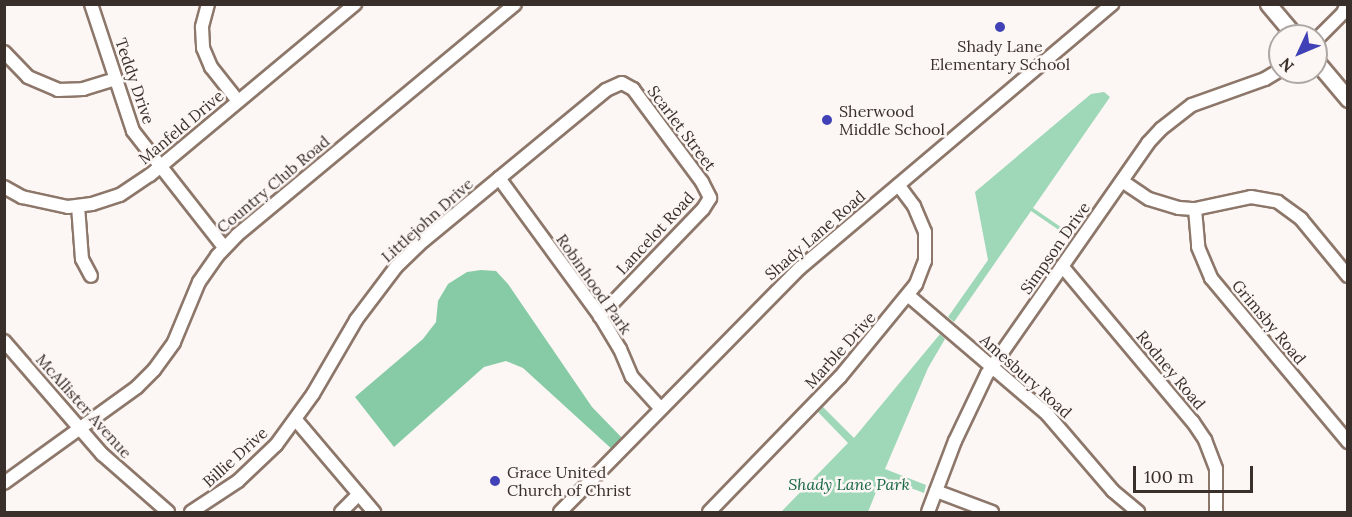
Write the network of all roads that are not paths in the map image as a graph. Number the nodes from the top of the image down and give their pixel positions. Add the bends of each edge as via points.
1 (92, 4) edge
2 (208, 4) edge
3 (355, 4) edge
4 (515, 4) edge
5 (1112, 4) edge
6 (1268, 4) edge
7 (1347, 4) edge
8 (1285, 24) edge
9 (1328, 28) edge
10 (4, 52) edge
11 (1268, 76) edge
12 (1328, 76) edge
13 (116, 79) junction
14 (622, 83) joint
15 (1347, 99) edge
16 (238, 101) junction
17 (160, 166) junction
18 (499, 178) junction
19 (1122, 181) junction
20 (898, 185) junction
21 (4, 187) edge
22 (710, 198) joint
23 (78, 206) junction
24 (1195, 208) junction
25 (224, 247) junction
26 (1062, 266) junction
27 (91, 276) dead end
28 (1347, 276) edge
29 (909, 296) junction
30 (600, 316) junction
31 (4, 341) edge
32 (992, 366) junction
33 (661, 409) junction
34 (296, 420) junction
35 (81, 426) junction
36 (1347, 442) edge
37 (4, 483) edge
38 (936, 491) junction
39 (358, 494) junction
40 (168, 513) edge
41 (191, 513) edge
42 (341, 513) edge
43 (374, 513) edge
44 (560, 513) edge
45 (710, 513) edge
46 (928, 513) edge
47 (992, 513) edge
48 (1138, 513) edge
49 (1216, 513) edge

1 - 13 street, Teddy Drive
2 - 16 street via 202,27 203,48 211,67
3 - 16 street, Manfeld Drive
4 - 25 street, Country Club Road
5 - 20 street, Shady Lane Road
6 - 8 main road
7 - 9 street
10 - 13 street via 28,77 58,90 83,89
11 - 19 street, Simpson Drive via 1209,97 1176,116 1148,143
12 - 15 main road
13 - 17 street, Teddy Drive via 133,130
14 - 18 street, Littlejohn Drive via 611,86
14 - 22 street, Scarlet Street via 633,89
16 - 17 street, Manfeld Drive
17 - 23 street, Manfeld Drive via 120,195
17 - 25 street, Teddy Drive
18 - 30 street, Robinhood Park
18 - 34 street, Littlejohn Drive via 396,267 356,320
19 - 24 street via 1149,199
19 - 26 street, Simpson Drive
20 - 29 street, Marble Drive via 921,219 927,245 921,274
20 - 33 street, Shady Lane Road via 766,300
21 - 23 street, Manfeld Drive via 22,197
22 - 30 street, Lancelot Road
23 - 27 street via 82,259
24 - 28 street via 1251,197 1278,202 1301,219
24 - 36 street, Grimsby Road via 1198,247 1211,278
25 - 35 street, Country Club Road via 199,282 179,332 162,361 137,387
26 - 32 street, Simpson Drive
26 - 49 street, Rodney Road via 1205,440 1216,469
29 - 32 street, Amesbury Road
29 - 45 street, Marble Drive via 840,377
30 - 33 street, Robinhood Park via 632,377
31 - 35 street, McAllister Avenue
32 - 38 street, Simpson Drive via 970,407
32 - 48 street, Amesbury Road via 1047,414 1113,491
33 - 44 street, Shady Lane Road
34 - 39 street
34 - 41 street, Billie Drive via 238,481
35 - 37 street, Country Club Road
35 - 40 street, McAllister Avenue via 121,472
38 - 46 street, Simpson Drive
38 - 47 street
39 - 42 street
39 - 43 street

